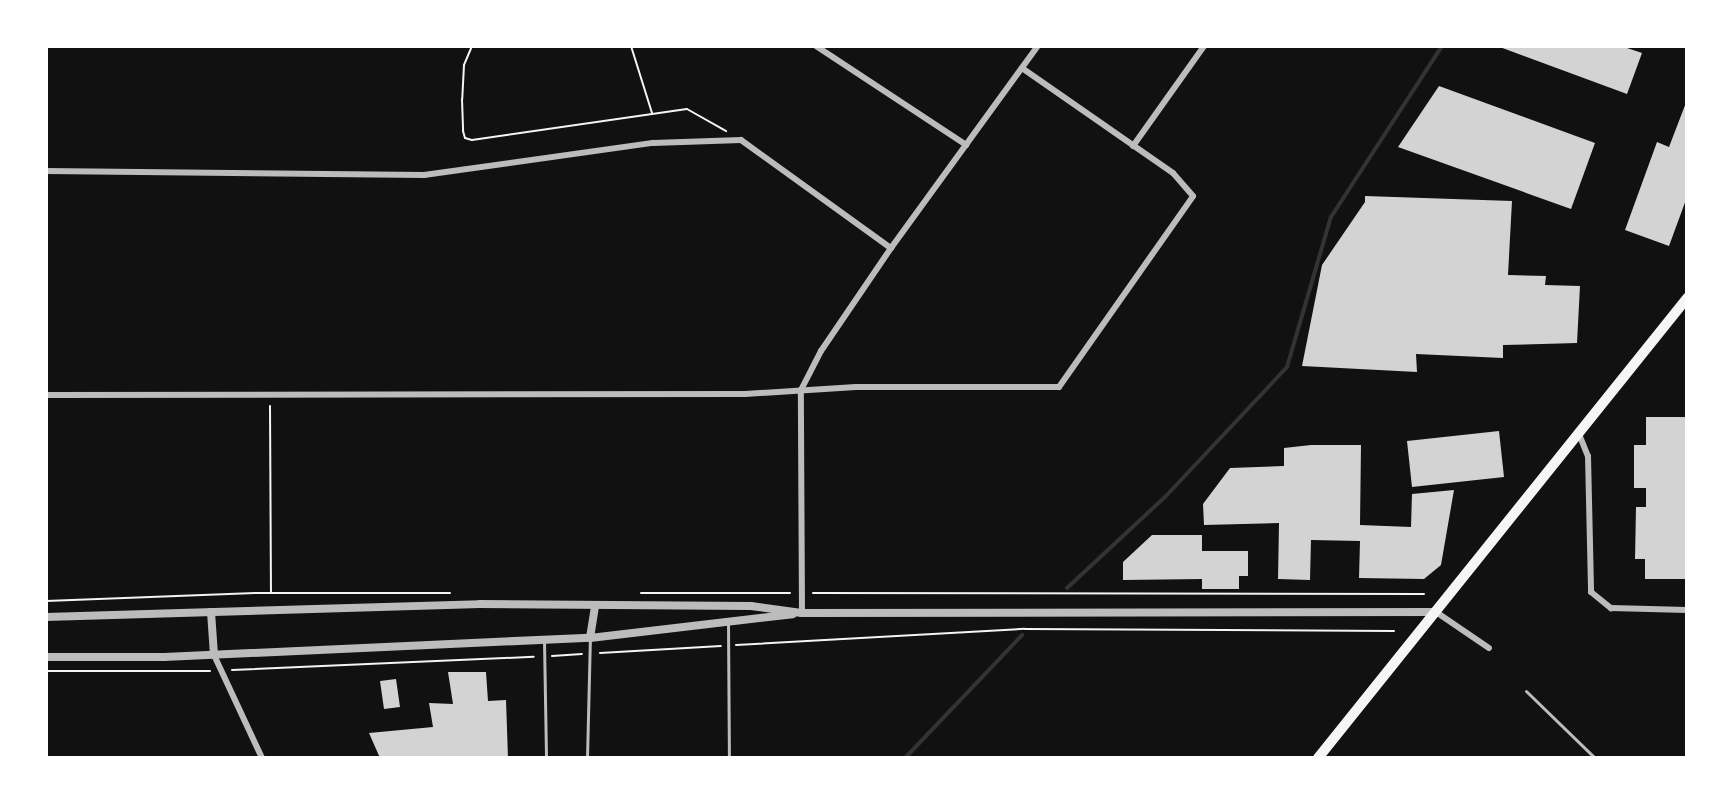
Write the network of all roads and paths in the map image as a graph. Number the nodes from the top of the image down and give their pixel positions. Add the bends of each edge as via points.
1 (472, 46) edge
2 (631, 46) edge
3 (816, 46) edge
4 (1038, 46) edge
5 (1204, 46) edge
6 (1022, 68) junction
7 (652, 115) junction
8 (741, 140) junction
9 (966, 145) junction
10 (1133, 146) junction
11 (46, 171) edge
12 (891, 248) junction
13 (1687, 298) edge
14 (801, 390) junction
15 (46, 395) edge
16 (270, 395) junction
17 (1579, 434) junction
18 (271, 593) junction
19 (458, 593) dead end
20 (630, 593) dead end
21 (801, 593) junction
22 (1424, 594) dead end
23 (46, 601) edge
24 (595, 605) junction
25 (1687, 610) edge
26 (211, 612) junction
27 (1436, 612) junction
28 (802, 613) junction
29 (46, 617) edge
30 (728, 624) junction
31 (590, 638) junction
32 (544, 640) junction
33 (1489, 648) dead end
34 (214, 655) junction
35 (46, 657) edge
36 (1526, 691) dead end
37 (546, 757) edge
38 (262, 758) edge
39 (587, 758) edge
40 (729, 758) edge
41 (1318, 758) edge
42 (1595, 758) edge

1 - 7 path via 464,65 465,138
2 - 7 path
3 - 9 street
4 - 6 street
5 - 10 street
6 - 9 street
6 - 10 street
7 - 8 path via 687,109
8 - 11 street via 653,143 424,175
8 - 12 street
9 - 12 street
10 - 14 street via 1173,173 1193,196 1059,387
12 - 14 street
13 - 17 main road
14 - 16 street
14 - 21 street
15 - 16 street
16 - 18 path
17 - 25 street via 1588,456 1591,592 1611,608
17 - 27 main road
18 - 19 path
18 - 23 path
20 - 21 path
21 - 22 path
21 - 28 street
24 - 26 street
24 - 28 street via 751,606
24 - 31 street
26 - 29 street
26 - 34 street
27 - 28 street
27 - 33 street
27 - 41 main road
28 - 30 street
30 - 31 street
30 - 40 lane
31 - 32 street
31 - 39 lane
32 - 34 street
32 - 37 lane
34 - 35 street
34 - 38 street
36 - 42 lane

